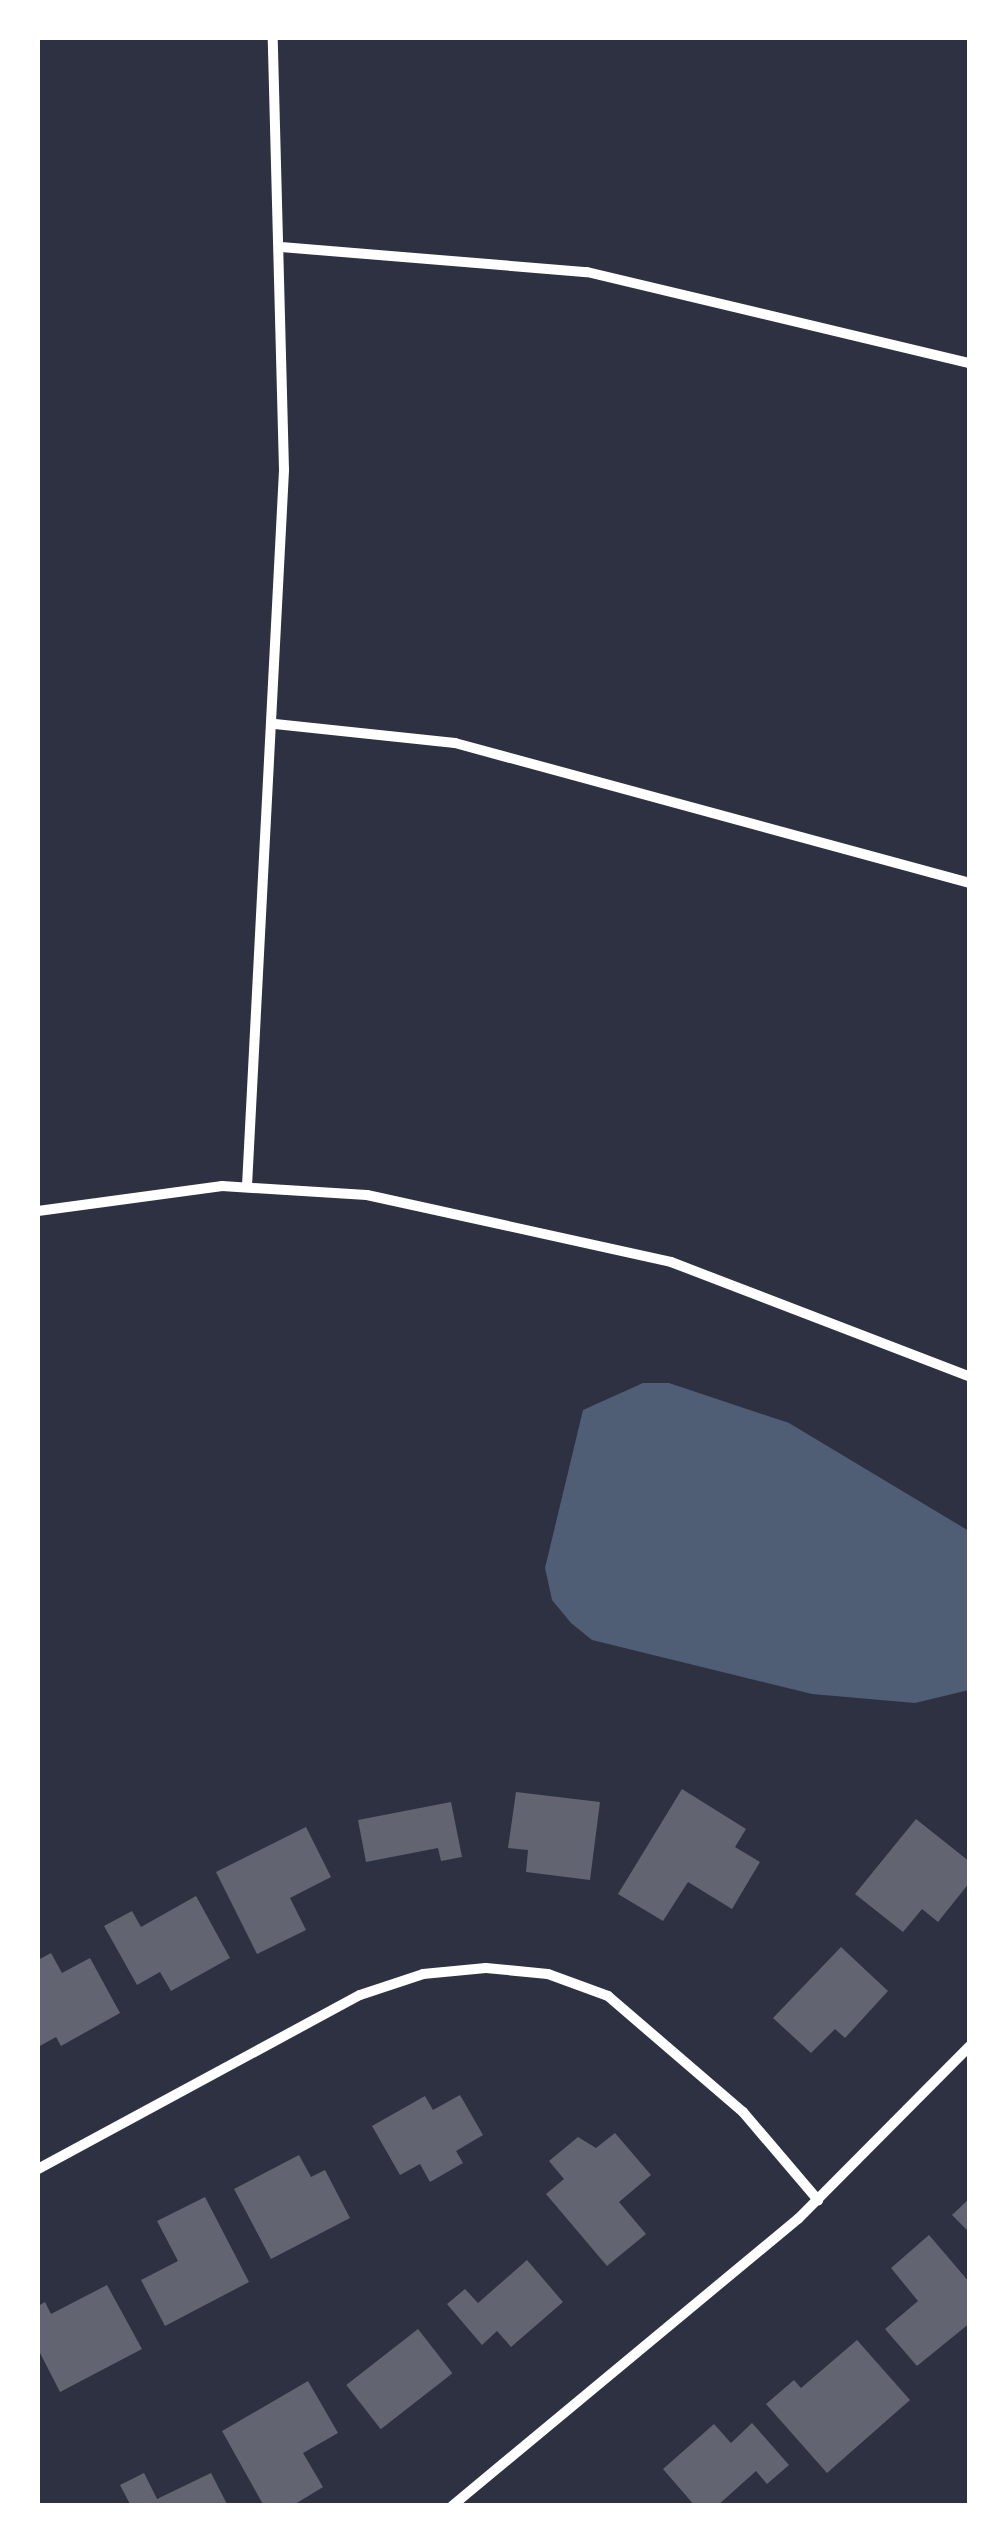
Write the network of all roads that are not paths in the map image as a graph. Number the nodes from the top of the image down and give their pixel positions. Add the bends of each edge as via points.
1 (273, 38) edge
2 (281, 247) junction
3 (970, 363) edge
4 (274, 724) junction
5 (970, 883) edge
6 (247, 1186) junction
7 (38, 1211) edge
8 (970, 1377) edge
9 (970, 2046) edge
10 (38, 2169) edge
11 (818, 2200) junction
12 (452, 2506) edge

1 - 2 street
2 - 3 street via 587,272
2 - 4 street
4 - 5 street via 455,743
4 - 6 street
6 - 7 street
6 - 8 street via 367,1194 671,1262
9 - 11 street
10 - 11 street via 360,1996 423,1974 486,1968 548,1974 608,1996 743,2112
11 - 12 street

